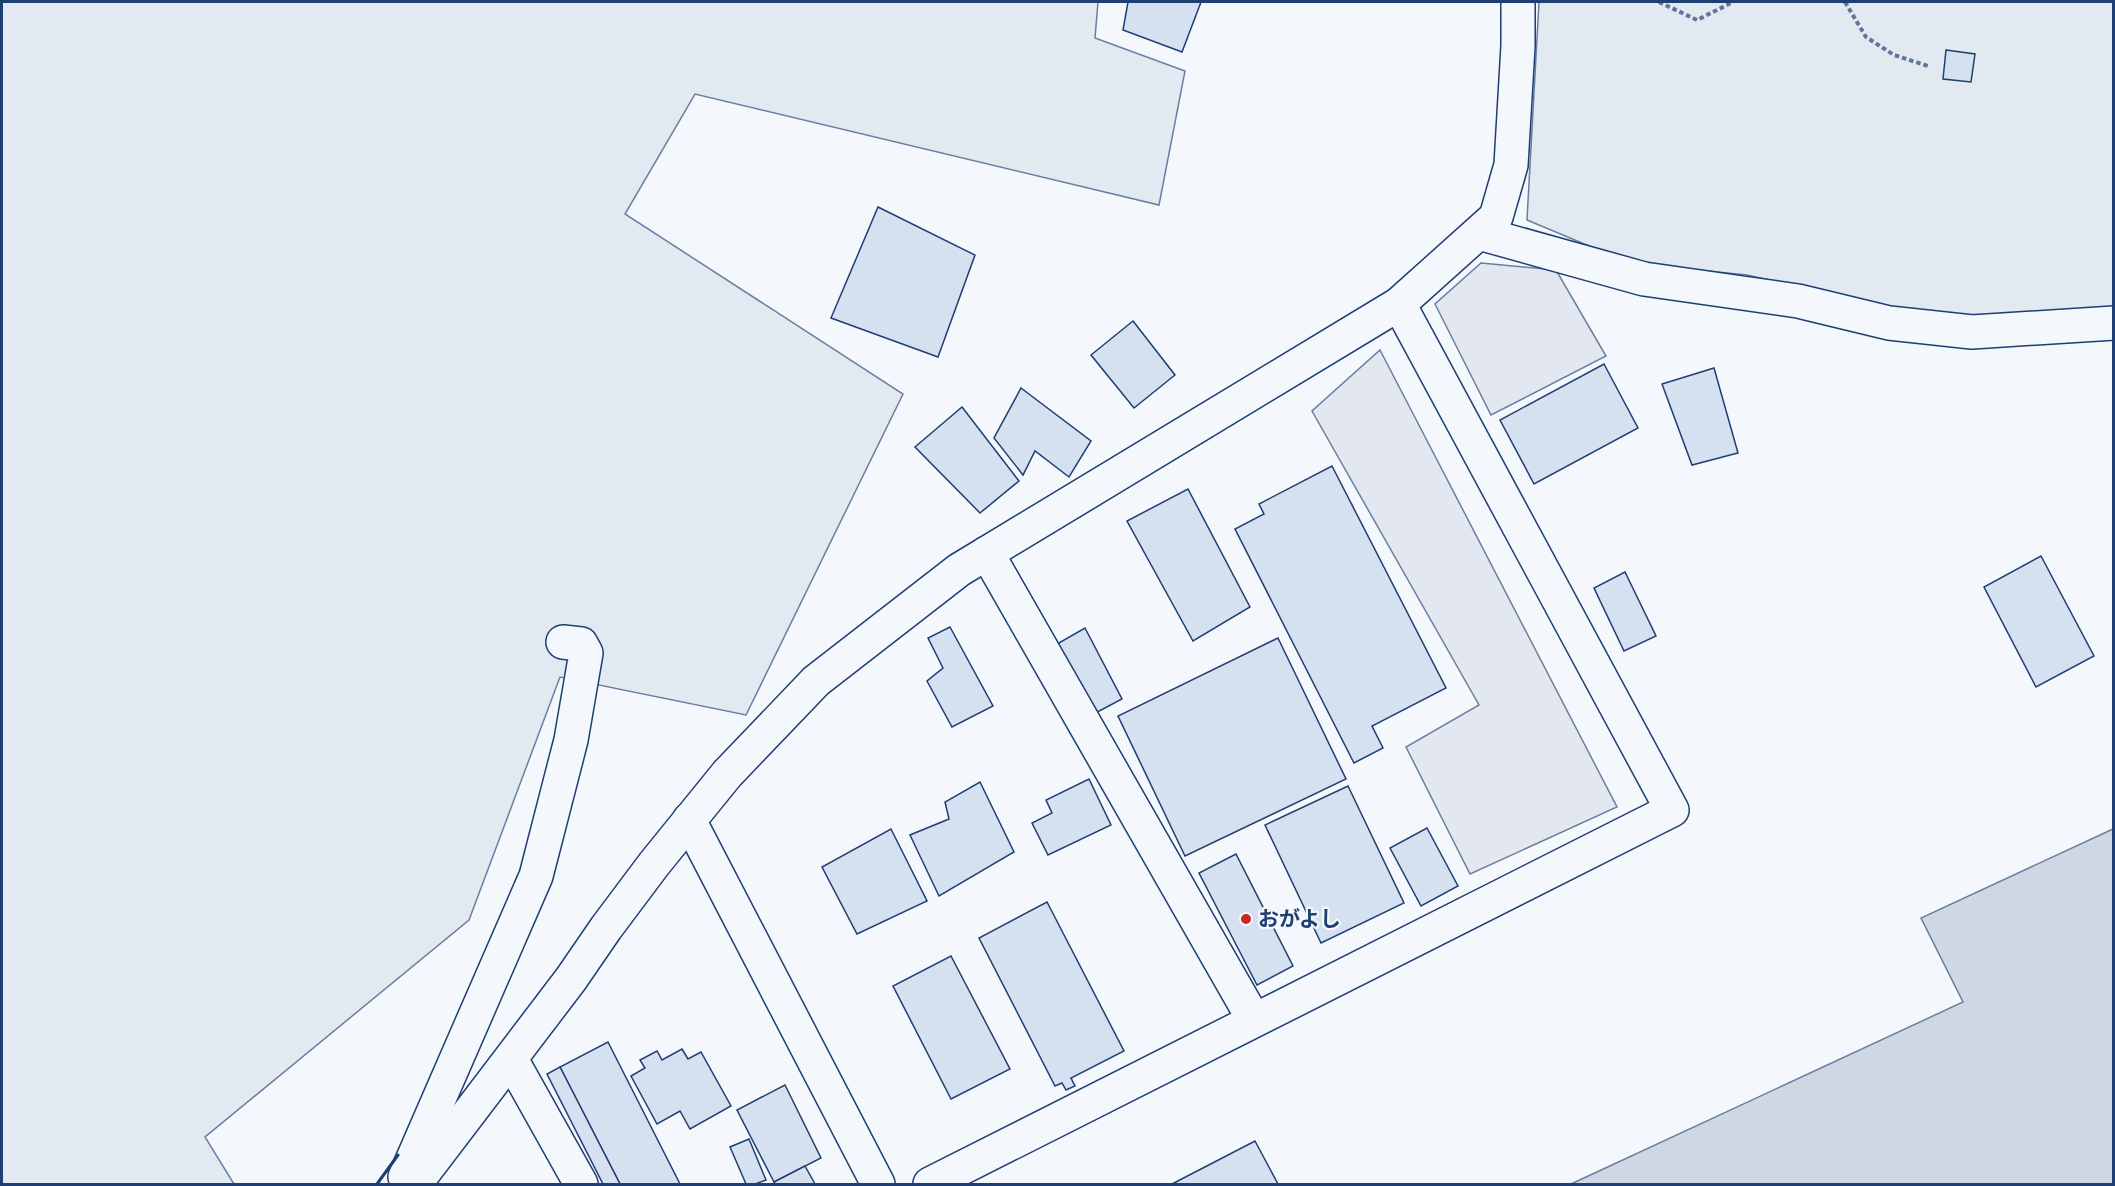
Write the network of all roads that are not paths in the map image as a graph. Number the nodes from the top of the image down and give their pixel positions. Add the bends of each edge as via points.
1 (1518, 2) edge
2 (1479, 233) junction
3 (1399, 304) junction
4 (2114, 323) edge
5 (987, 553) junction
6 (563, 642) dead end
7 (689, 820) junction
8 (1254, 1020) junction
9 (511, 1059) junction
10 (402, 1185) edge
11 (415, 1185) edge
12 (581, 1185) edge
13 (878, 1185) edge
14 (930, 1185) edge

1 - 2 street via 1511,165 1496,217
2 - 3 street
2 - 4 street via 1644,279 1798,301 1889,323 1972,332
3 - 5 street
3 - 8 street via 1672,810
5 - 7 street via 959,570 816,681
5 - 8 street
6 - 10 street via 581,644 586,653 571,740 536,876
7 - 9 street
7 - 13 street
8 - 14 street
9 - 11 street
9 - 12 street

